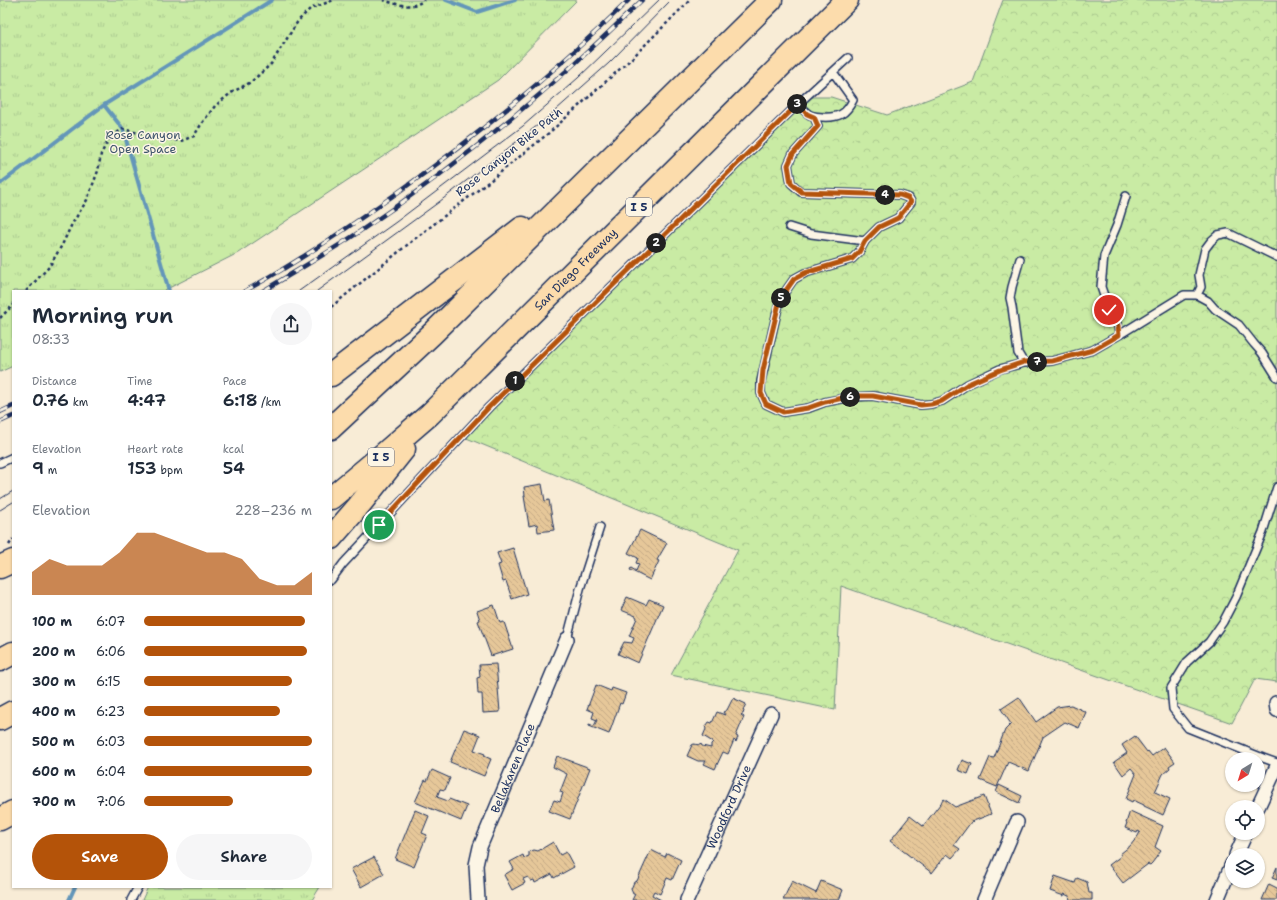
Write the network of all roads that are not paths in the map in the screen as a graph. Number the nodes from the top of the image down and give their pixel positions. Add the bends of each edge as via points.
1 (772, 0) edge
2 (847, 0) edge
3 (848, 58) dead end
4 (704, 66) junction
5 (833, 72) junction
6 (798, 104) junction
7 (814, 117) junction
8 (1126, 196) dead end
9 (789, 227) dead end
10 (865, 241) junction
11 (1277, 257) edge
12 (1020, 259) dead end
13 (1197, 295) junction
14 (1119, 335) junction
15 (1024, 362) junction
16 (332, 374) edge
17 (1277, 377) edge
18 (430, 414) junction
19 (332, 427) edge
20 (12, 457) edge
21 (0, 463) edge
22 (1277, 488) edge
23 (332, 497) edge
24 (600, 527) dead end
25 (332, 537) edge
26 (12, 562) edge
27 (0, 567) edge
28 (332, 579) edge
29 (567, 639) joint
30 (12, 654) edge
31 (0, 660) edge
32 (12, 713) edge
33 (771, 714) dead end
34 (0, 719) edge
35 (1277, 763) edge
36 (1277, 766) edge
37 (1261, 800) edge
38 (12, 813) edge
39 (0, 820) edge
40 (1017, 822) dead end
41 (1225, 881) edge
42 (137, 888) edge
43 (131, 900) edge
44 (478, 900) edge
45 (687, 900) edge
46 (984, 900) edge
47 (1217, 900) edge

1 - 4 highway
2 - 18 highway, San Diego Freeway / I 5
3 - 5 lane
4 - 16 highway via 515,234
4 - 19 highway via 438,328
5 - 6 lane
5 - 7 lane via 853,100 848,110 840,115
6 - 7 lane via 807,114
6 - 28 lane via 489,407
7 - 10 lane via 818,126 793,154 788,165 791,183 802,192 900,195 911,202 898,218 879,227
8 - 14 lane via 1104,256 1101,287 1118,326
9 - 10 lane via 811,234
10 - 15 lane via 852,259 805,273 794,279 780,299 761,381 761,393 766,404 783,412 852,396 873,396 921,405 931,404 942,401 968,384
11 - 13 lane via 1228,233 1218,235 1205,249 1199,275 1201,287
12 - 15 lane via 1010,298 1018,353
13 - 14 lane via 1184,295
13 - 17 lane via 1239,325 1262,353
14 - 15 lane via 1093,350 1052,361
18 - 23 highway, San Diego Freeway / I 5
18 - 25 highway via 396,461
20 - 21 lane
22 - 35 lane via 1263,532 1223,622 1209,642 1187,662 1171,688 1173,709 1188,728
24 - 29 lane
26 - 27 highway
29 - 44 street, Bellakaren Place via 480,847 476,865
30 - 31 highway
32 - 34 highway
33 - 45 street, Woodford Drive
36 - 37 street
38 - 39 highway
40 - 46 street
41 - 47 street
42 - 43 lane

